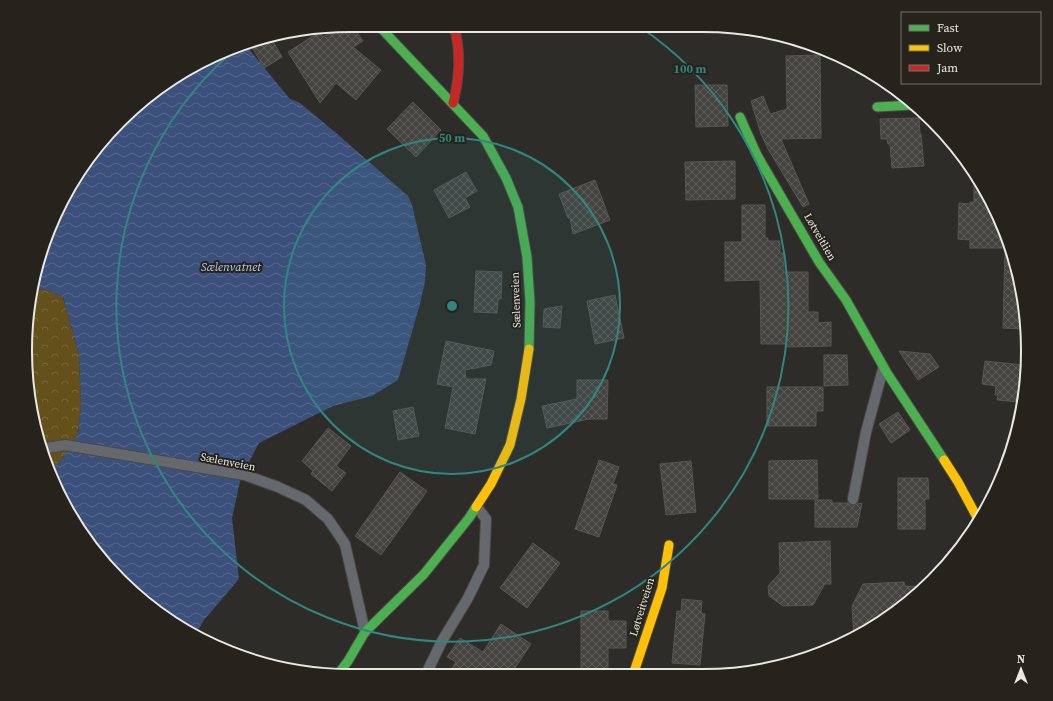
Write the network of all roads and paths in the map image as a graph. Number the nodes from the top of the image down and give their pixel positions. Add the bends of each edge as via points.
1 (385, 32) edge
2 (456, 32) edge
3 (453, 103) junction
4 (906, 105) edge
5 (877, 107) dead end
6 (740, 117) dead end
7 (884, 366) junction
8 (48, 448) edge
9 (853, 499) dead end
10 (477, 507) junction
11 (975, 514) edge
12 (669, 545) dead end
13 (365, 632) junction
14 (342, 669) edge
15 (428, 669) edge
16 (635, 669) edge

1 - 3 street, Sælenveien
2 - 3 street via 459,52 457,88
3 - 10 street, Sælenveien via 483,136 514,197 527,258 530,302 529,351 510,445
4 - 5 street
6 - 7 street, Løtveitlien via 770,178
7 - 9 lane via 866,432
7 - 11 street, Løtveitlien via 958,482
8 - 13 lane, Sælenveien via 65,445 245,475 278,486 306,500 328,519 344,544
10 - 13 street, Sælenveien via 424,574
10 - 15 lane via 486,519 484,565
12 - 16 street, Løtveitveien via 662,588
13 - 14 street, Sælenveien

